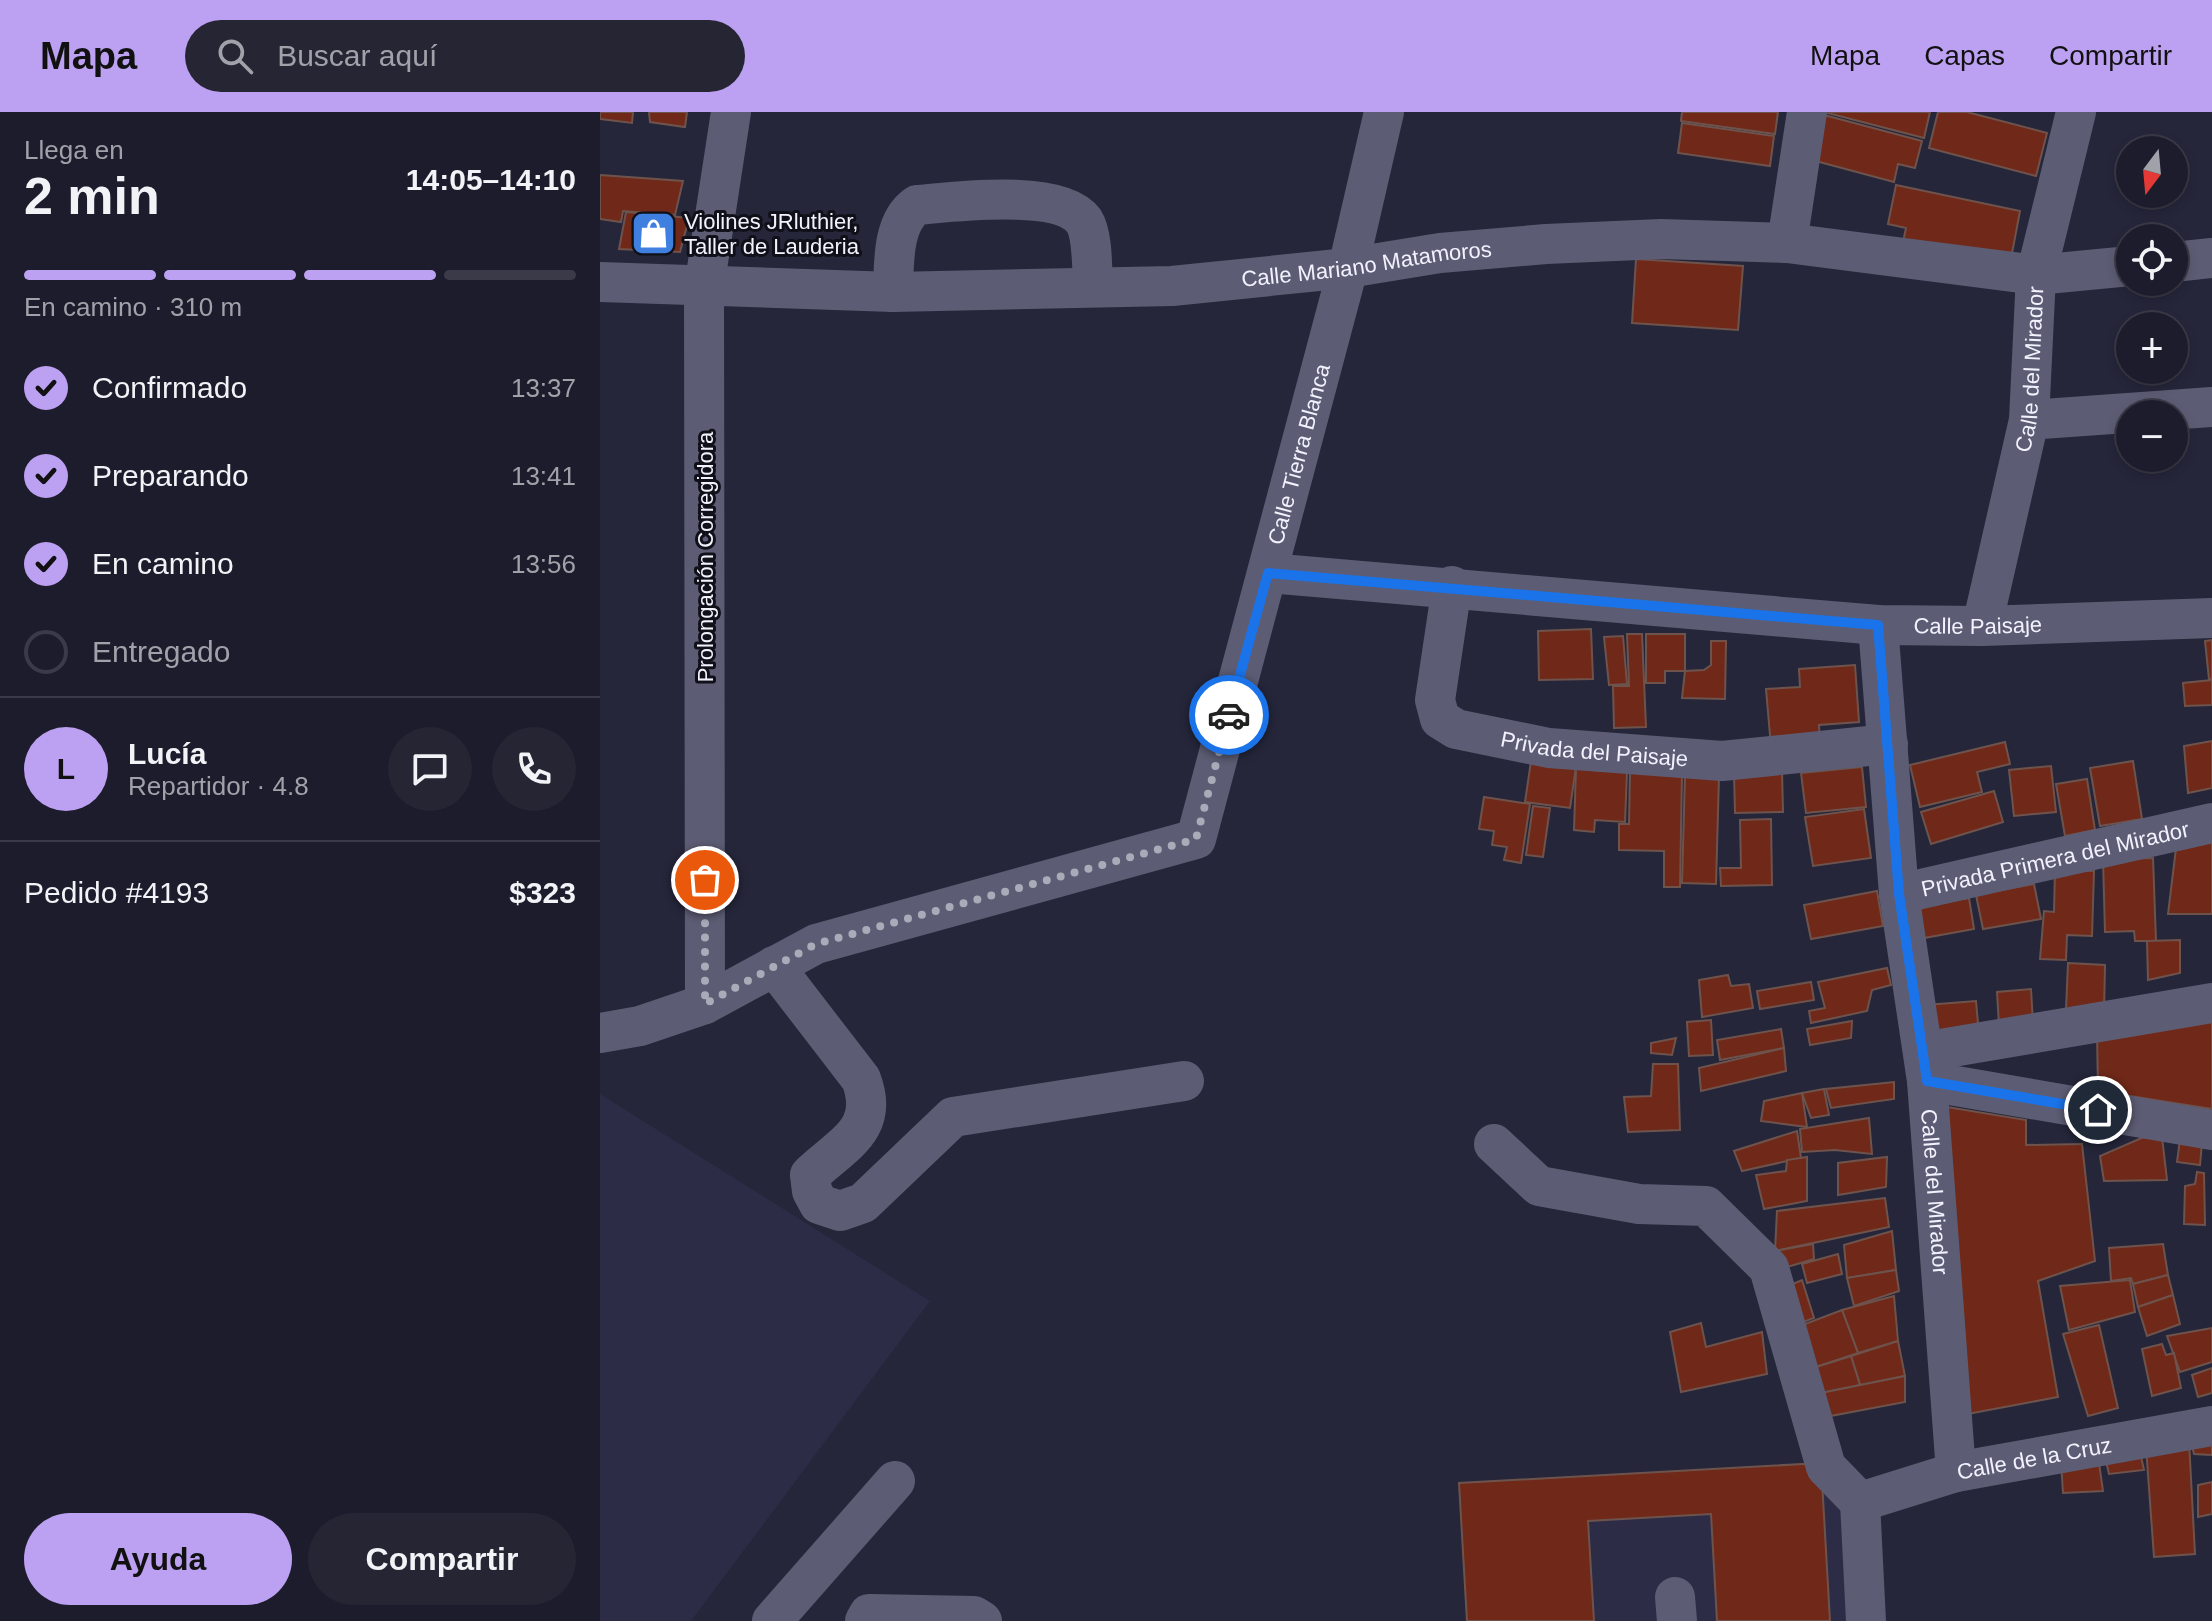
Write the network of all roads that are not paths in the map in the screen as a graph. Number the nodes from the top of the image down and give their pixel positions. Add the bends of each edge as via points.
1 (731, 112) edge
2 (1384, 112) edge
3 (1807, 112) edge
4 (2076, 112) edge
5 (1787, 243) junction
6 (2212, 258) edge
7 (2188, 261) edge
8 (2116, 267) edge
9 (1348, 268) junction
10 (2036, 275) junction
11 (600, 282) edge
12 (1093, 287) junction
13 (704, 288) junction
14 (893, 292) junction
15 (2212, 407) edge
16 (2029, 420) junction
17 (1268, 573) junction
18 (1452, 586) junction
19 (2212, 618) edge
20 (1878, 625) junction
21 (1982, 626) junction
22 (1888, 744) junction
23 (2212, 823) edge
24 (1899, 894) junction
25 (774, 966) junction
26 (2212, 1003) edge
27 (705, 1004) junction
28 (600, 1033) edge
29 (1925, 1066) junction
30 (1184, 1081) dead end
31 (2212, 1130) edge
32 (1494, 1144) dead end
33 (2212, 1426) edge
34 (1956, 1472) junction
35 (895, 1481) dead end
36 (1860, 1502) junction
37 (772, 1621) edge
38 (865, 1621) edge
39 (982, 1621) edge
40 (1866, 1621) edge

1 - 13 street, Prolongación Corregidora
2 - 9 street, Calle Tierra Blanca
3 - 5 street
4 - 10 street, Calle del Mirador
5 - 9 street, Calle Mariano Matamoros via 1661,239 1546,244
5 - 10 street, Calle Mariano Matamoros
6 - 7 street
8 - 10 street, Calle Mariano Matamoros
9 - 12 street, Calle Mariano Matamoros via 1172,286
9 - 17 street, Calle Tierra Blanca
10 - 16 street, Calle del Mirador
11 - 13 street, Calle Mariano Matamoros
12 - 14 street, Calle Mariano Matamoros
12 - 14 street via 1086,223 1076,213 1018,197 917,205 906,212
13 - 14 street, Calle Mariano Matamoros
13 - 27 street, Prolongación Corregidora
15 - 16 street
16 - 21 street, Calle del Mirador
17 - 18 street, Calle Paisaje
17 - 25 street, Calle Tierra Blanca via 1196,839 816,944
18 - 20 street, Calle Paisaje
18 - 22 street, Privada del Paisaje via 1435,700 1440,719 1456,729 1549,748 1722,761
19 - 21 street, Calle Paisaje
20 - 21 street, Calle Paisaje
20 - 22 street, Calle del Mirador
22 - 24 street, Calle del Mirador
23 - 24 street, Privada Primera del Mirador
24 - 29 street, Calle del Mirador
25 - 27 street
25 - 30 street via 861,1079 869,1100 865,1122 810,1175 819,1204 840,1211 863,1203 953,1117
26 - 29 street
27 - 28 street
29 - 31 street
29 - 34 street, Calle del Mirador
32 - 36 street via 1539,1186 1639,1204 1706,1206 1769,1268 1826,1467
33 - 34 street, Calle de la Cruz
34 - 36 street, Calle de la Cruz
35 - 37 street
36 - 40 street
38 - 39 street via 869,1614 974,1616

